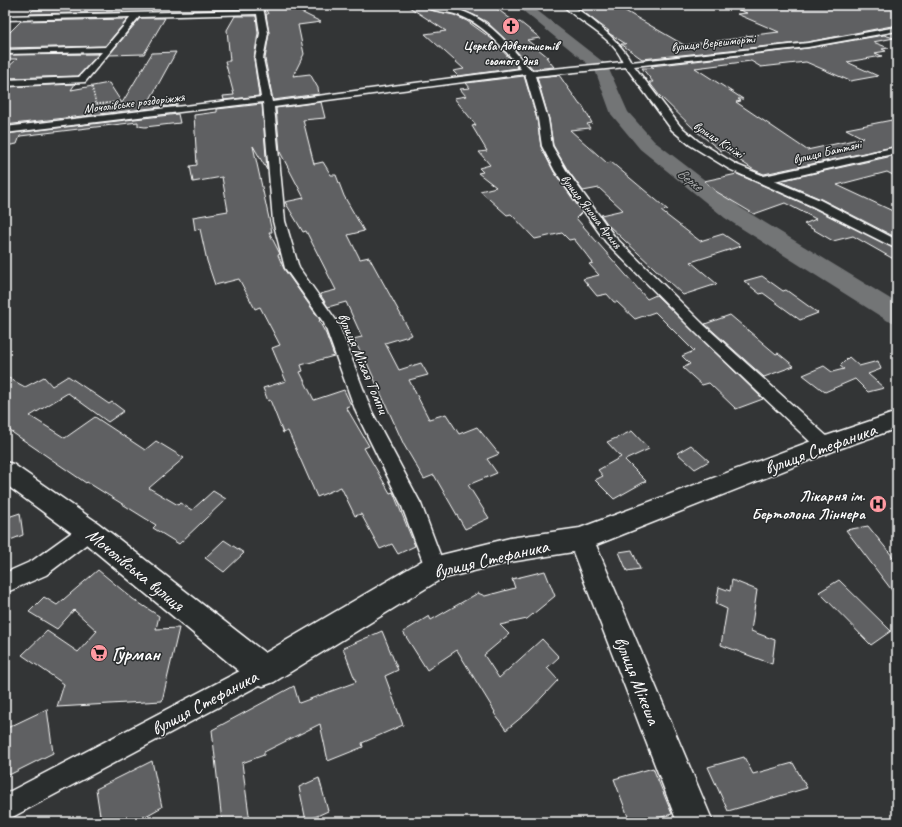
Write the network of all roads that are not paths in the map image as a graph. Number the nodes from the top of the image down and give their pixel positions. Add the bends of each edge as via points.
1 (426, 5) edge
2 (566, 5) edge
3 (258, 8) edge
4 (138, 14) junction
5 (5, 18) edge
6 (897, 29) edge
7 (109, 49) junction
8 (5, 52) edge
9 (628, 64) junction
10 (529, 73) junction
11 (5, 83) edge
12 (267, 102) junction
13 (5, 130) edge
14 (897, 150) edge
15 (764, 180) junction
16 (897, 245) edge
17 (897, 422) edge
18 (825, 445) junction
19 (5, 471) edge
20 (89, 531) junction
21 (581, 539) junction
22 (435, 568) junction
23 (5, 583) edge
24 (264, 671) junction
25 (5, 808) edge
26 (695, 822) edge

1 - 10 street, вулиця Яноша Араня via 460,13 480,22 494,33
2 - 9 street, вулиця Кініжі via 603,33 624,54
3 - 4 street
3 - 12 street, вулиця Міхая Томпи via 264,33 259,59
4 - 5 street
4 - 7 street
6 - 9 street, вулиця Верешморті via 808,45
7 - 8 street
7 - 11 street via 82,80
9 - 10 street, вулиця Верешморті
9 - 15 street, вулиця Кініжі via 676,128 694,143 733,167
10 - 12 street, Мочолівське роздоріжжя
10 - 18 street, вулиця Яноша Араня via 543,119 547,146 561,171 610,239 700,329
12 - 13 street, Мочолівське роздоріжжя
12 - 22 street, вулиця Міхая Томпи via 279,220 292,268 331,323 364,412 411,504
14 - 15 street, вулиця Баттяні
15 - 16 street, вулиця Кініжі via 816,203
17 - 18 main road, вулиця Стефаника
18 - 21 main road, вулиця Стефаника
19 - 20 main road, Мочолівська вулиця
20 - 23 street via 39,568
20 - 24 main road, Мочолівська вулиця
21 - 22 main road, вулиця Стефаника via 510,550
21 - 26 main road, вулиця Мікеша
22 - 24 main road, вулиця Стефаника
24 - 25 street, вулиця Стефаника

